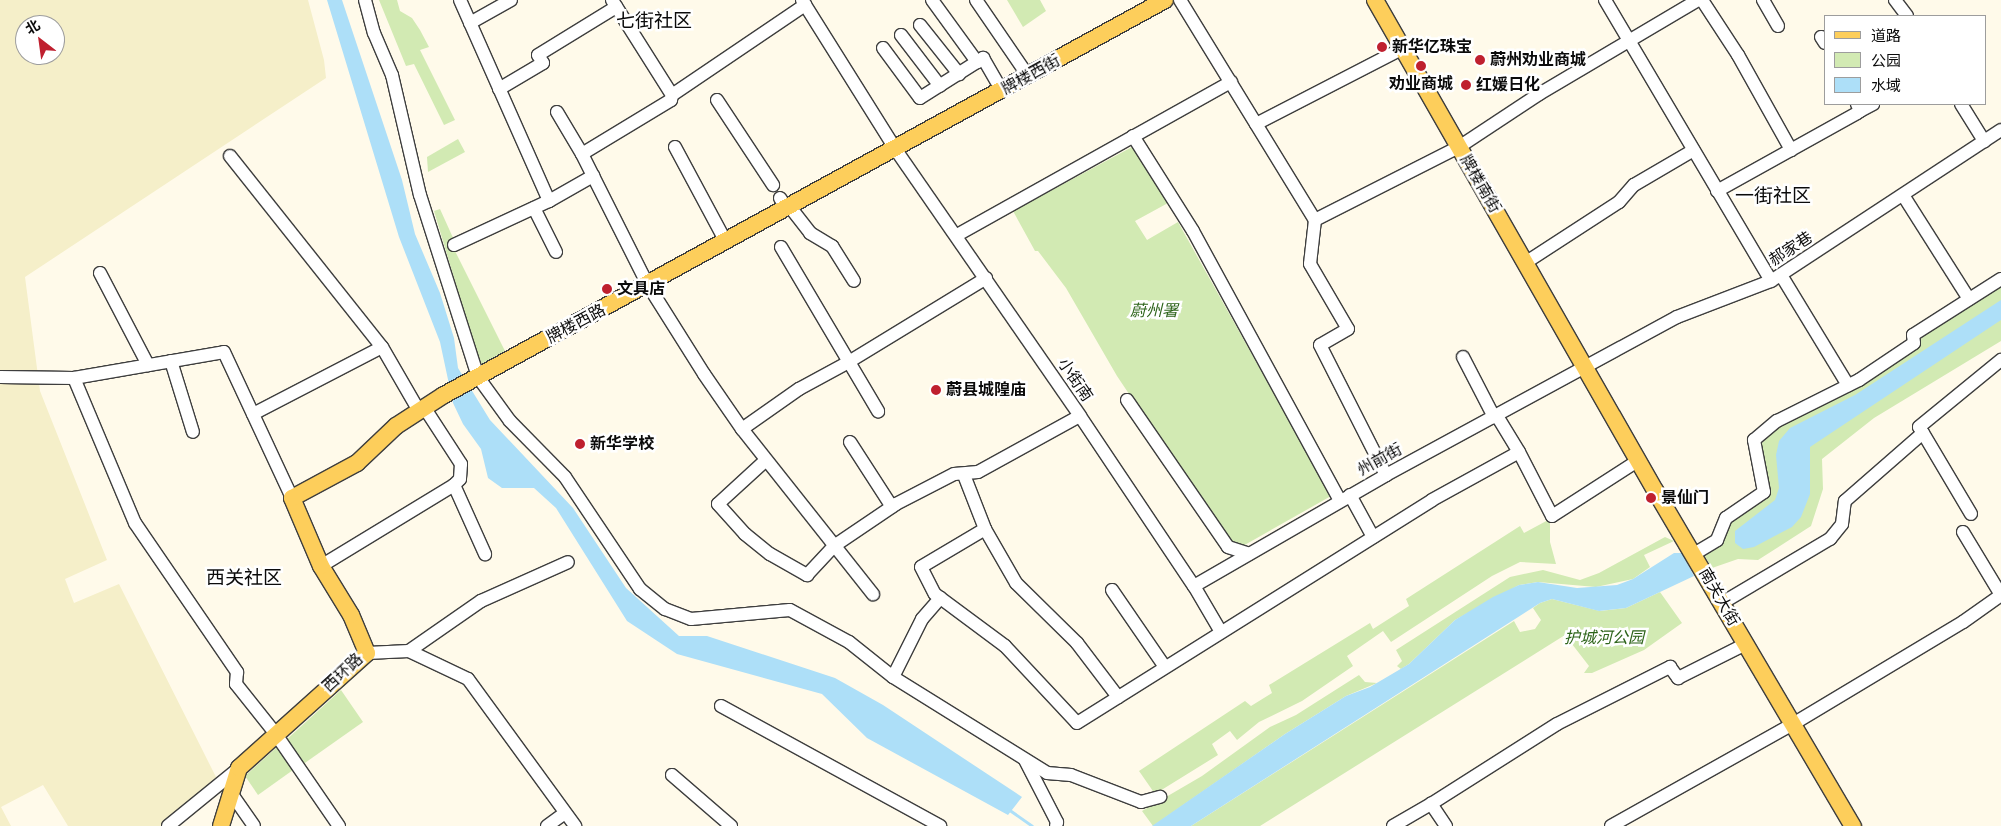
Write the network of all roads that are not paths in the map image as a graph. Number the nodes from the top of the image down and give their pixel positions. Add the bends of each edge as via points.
1 (365, 0) edge
2 (460, 0) edge
3 (511, 0) edge
4 (932, 0) edge
5 (976, 0) edge
6 (1165, 0) edge
7 (1180, 0) edge
8 (1375, 0) edge
9 (1605, 0) edge
10 (1698, 0) edge
11 (1702, 0) edge
12 (1763, 0) edge
13 (1895, 0) edge
14 (804, 2) edge
15 (614, 3) edge
16 (1906, 15) edge
17 (470, 23) junction
18 (920, 24) dead end
19 (1778, 26) dead end
20 (901, 35) dead end
21 (1630, 40) junction
22 (883, 48) dead end
23 (1403, 48) junction
24 (977, 62) junction
25 (959, 74) junction
26 (1028, 76) junction
27 (1231, 82) junction
28 (940, 86) junction
29 (499, 89) junction
30 (1002, 91) junction
31 (672, 95) junction
32 (717, 100) dead end
33 (1963, 105) edge
34 (1859, 107) edge
35 (557, 112) dead end
36 (1256, 124) junction
37 (2001, 130) edge
38 (1133, 136) junction
39 (1984, 141) junction
40 (675, 147) dead end
41 (1459, 147) junction
42 (896, 150) junction
43 (1694, 150) junction
44 (1791, 150) junction
45 (582, 154) junction
46 (230, 156) dead end
47 (593, 176) junction
48 (773, 185) dead end
49 (1717, 191) junction
50 (1902, 195) junction
51 (549, 201) junction
52 (786, 205) junction
53 (534, 208) junction
54 (1315, 220) junction
55 (957, 235) junction
56 (726, 242) junction
57 (454, 245) dead end
58 (781, 247) dead end
59 (556, 252) dead end
60 (1525, 263) junction
61 (100, 273) dead end
62 (986, 278) junction
63 (1776, 278) junction
64 (2001, 280) edge
65 (854, 281) dead end
66 (648, 284) junction
67 (1969, 299) junction
68 (382, 347) junction
69 (1463, 358) dead end
70 (2001, 360) edge
71 (171, 361) junction
72 (847, 363) junction
73 (148, 365) junction
74 (1586, 369) junction
75 (0, 377) edge
76 (74, 378) junction
77 (476, 378) junction
78 (1848, 385) junction
79 (1127, 400) dead end
80 (422, 409) junction
81 (878, 411) dead end
82 (253, 414) junction
83 (1080, 416) junction
84 (1496, 417) junction
85 (742, 429) junction
86 (192, 432) dead end
87 (1923, 433) junction
88 (850, 442) dead end
89 (1519, 452) junction
90 (766, 460) junction
91 (1639, 460) junction
92 (964, 475) junction
93 (1386, 475) junction
94 (454, 485) junction
95 (292, 498) junction
96 (1345, 498) junction
97 (892, 507) junction
98 (1972, 514) dead end
99 (985, 529) junction
100 (1964, 532) dead end
101 (1373, 537) junction
102 (834, 546) junction
103 (485, 554) dead end
104 (1249, 554) junction
105 (1694, 554) junction
106 (568, 562) dead end
107 (321, 566) junction
108 (1194, 586) junction
109 (1112, 590) dead end
110 (873, 594) dead end
111 (2001, 595) edge
112 (940, 598) junction
113 (1722, 603) junction
114 (1221, 632) junction
115 (1746, 644) junction
116 (409, 651) junction
117 (367, 653) junction
118 (1165, 667) junction
119 (893, 677) junction
120 (1118, 697) junction
121 (721, 706) dead end
122 (1793, 724) junction
123 (275, 734) junction
124 (1025, 760) junction
125 (238, 768) junction
126 (672, 775) dead end
127 (231, 793) junction
128 (1160, 797) dead end
129 (1431, 804) junction
130 (565, 813) junction
131 (1057, 824) edge
132 (168, 826) edge
133 (221, 826) edge
134 (254, 826) edge
135 (338, 826) edge
136 (547, 826) edge
137 (575, 826) edge
138 (731, 826) edge
139 (940, 826) edge
140 (1393, 826) edge
141 (1446, 826) edge
142 (1612, 826) edge
143 (1853, 826) edge

1 - 77 street via 374,33 392,75 420,195
2 - 17 street
3 - 17 street
4 - 24 street
5 - 26 street
6 - 26 main road, 牌楼西街
7 - 27 street
8 - 23 main road, 牌楼南街
9 - 21 street
10 - 21 street
11 - 44 street via 1738,55
12 - 19 street
13 - 16 street
14 - 31 street
14 - 42 street, 小街南
15 - 29 street via 538,55 543,63
15 - 31 street
17 - 29 street
18 - 25 street
20 - 28 street
21 - 41 street
21 - 43 street
22 - 28 street via 920,98
23 - 36 street
23 - 41 main road, 牌楼南街
24 - 25 street
24 - 30 street via 983,58
25 - 28 street
26 - 30 main road, 牌楼西街
27 - 36 street
27 - 38 street
29 - 51 street
30 - 42 main road, 牌楼西街
31 - 45 street via 671,100
32 - 48 street
33 - 39 street
34 - 44 street
35 - 45 street
36 - 54 street
37 - 39 street, 郝家巷
38 - 55 street
38 - 96 street via 1193,230
39 - 50 street, 郝家巷
40 - 56 street
41 - 54 street
41 - 60 main road, 牌楼南街
42 - 52 main road, 牌楼西路
42 - 55 street, 小街南
43 - 49 street
43 - 60 street via 1634,185 1620,202
44 - 49 street
45 - 47 street
46 - 68 street
47 - 51 street
47 - 66 street
49 - 63 street
50 - 63 street, 郝家巷
50 - 67 street
51 - 53 street
52 - 56 main road, 牌楼西路
52 - 65 street via 810,233 832,246
53 - 57 street
53 - 59 street
54 - 93 street via 1310,264 1348,329 1320,344
55 - 62 street, 小街南
56 - 66 main road, 牌楼西路
58 - 72 street
60 - 74 main road, 牌楼南街
61 - 73 street
62 - 72 street
62 - 83 street, 小街南
63 - 74 street, 郝家巷 via 1677,317
63 - 78 street
64 - 67 street
66 - 77 main road, 牌楼西路
66 - 85 street
67 - 78 street via 1913,335 1914,343
68 - 80 street
68 - 82 street
69 - 84 street
70 - 87 street via 1919,427
71 - 73 street
71 - 82 street via 224,352
71 - 86 street
72 - 81 street
72 - 85 street via 799,389
73 - 76 street
74 - 84 street, 州前街
74 - 91 main road, 南关大街
75 - 76 street
76 - 123 street via 135,523 237,672 236,684
77 - 80 main road, 牌楼西路
77 - 119 street via 510,421 566,477 640,589 665,609 691,619 790,610 849,642
78 - 105 street via 1777,421 1754,440 1764,492 1726,518 1717,540
79 - 104 street via 1228,547
80 - 94 street via 460,464 460,479
80 - 95 main road, 牌楼西路 via 396,426 357,463
82 - 95 street
83 - 92 street via 978,472
83 - 108 street, 小街南
84 - 89 street
84 - 93 street, 州前街
85 - 90 street
87 - 98 street
87 - 113 street via 1845,501 1842,524 1830,539
88 - 97 street
89 - 91 street via 1552,516
89 - 101 street
90 - 102 street
90 - 102 street via 718,504 723,511 770,554 807,575
91 - 105 main road, 南关大街
92 - 97 street via 954,474
92 - 99 street
93 - 96 street, 州前街
94 - 103 street
94 - 107 street
95 - 107 main road, 西环路
96 - 101 street
96 - 104 street, 州前街
97 - 102 street
99 - 112 street via 921,567
99 - 120 street via 1016,583 1077,643
100 - 111 street
101 - 114 street
102 - 110 street
104 - 108 street, 州前街
105 - 113 main road, 南关大街
106 - 116 street via 481,601
107 - 117 main road, 西环路 via 352,615
108 - 114 street, 小街南
109 - 118 street
111 - 122 street via 1963,622
112 - 119 street via 922,619
112 - 120 street via 1006,646 1076,723
113 - 115 main road, 南关大街
114 - 118 street
115 - 122 main road, 南关大街
115 - 129 street via 1678,678 1670,667 1557,724
116 - 117 street
116 - 130 street via 468,679
117 - 123 main road, 西环路
118 - 120 street
119 - 124 street
121 - 139 street
122 - 142 street
122 - 143 main road, 南关大街
123 - 125 main road, 西环路
123 - 135 street
124 - 128 street via 1047,773 1071,775 1141,802
124 - 131 street
125 - 127 main road
125 - 132 street
126 - 138 street
127 - 133 main road
127 - 134 street
129 - 140 street
129 - 141 street
130 - 136 street
130 - 137 street

